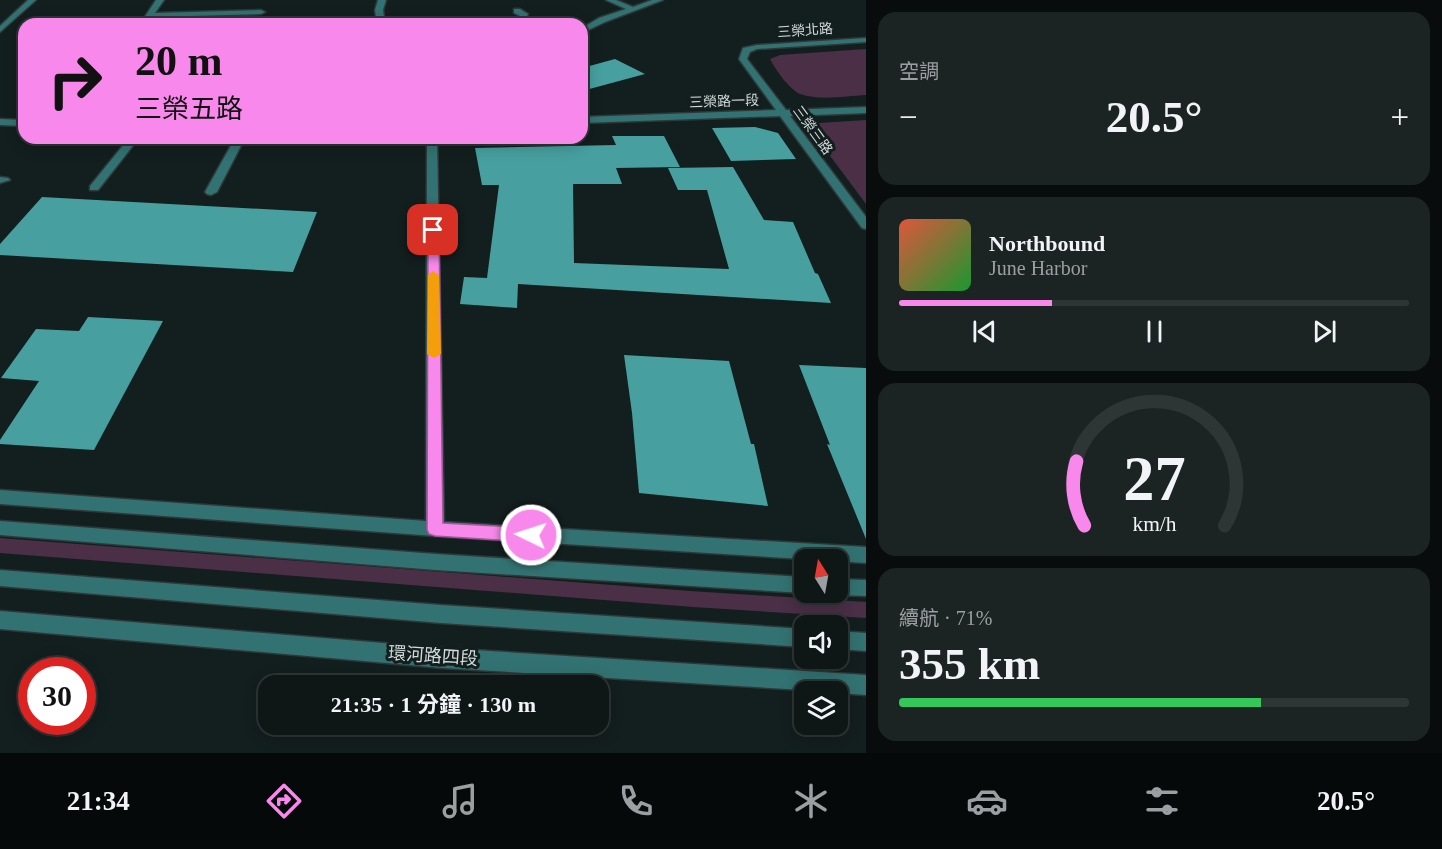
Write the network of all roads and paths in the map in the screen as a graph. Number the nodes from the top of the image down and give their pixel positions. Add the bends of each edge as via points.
1 (32, 0) edge
2 (160, 0) edge
3 (382, 0) edge
4 (610, 0) edge
5 (659, 0) edge
6 (632, 9) junction
7 (518, 11) dead end
8 (261, 12) dead end
9 (150, 15) junction
10 (148, 18) edge
11 (380, 18) edge
12 (523, 18) edge
13 (588, 28) edge
14 (0, 30) edge
15 (866, 40) edge
16 (746, 50) joint
17 (866, 110) edge
18 (784, 113) junction
19 (588, 120) edge
20 (0, 122) edge
21 (18, 123) edge
22 (129, 144) edge
23 (237, 144) edge
24 (432, 144) edge
25 (94, 188) dead end
26 (211, 192) dead end
27 (866, 225) edge
28 (0, 497) edge
29 (0, 528) edge
30 (435, 530) junction
31 (866, 555) edge
32 (0, 578) edge
33 (794, 584) edge
34 (848, 587) edge
35 (866, 588) edge
36 (0, 620) edge
37 (794, 637) edge
38 (848, 641) edge
39 (866, 642) edge
40 (866, 686) edge

1 - 14 street
2 - 9 street
3 - 11 street
4 - 6 street
5 - 6 street
6 - 13 street
7 - 12 street
8 - 9 street
9 - 10 street
15 - 16 street, 三榮北路
16 - 18 street, 三榮三路 via 743,59
17 - 18 street, 三榮路一段
18 - 19 street, 三榮路一段
18 - 27 street, 三榮三路
20 - 21 street
22 - 25 street
23 - 26 street
24 - 30 street
28 - 30 street
29 - 33 street via 436,562
30 - 31 street
32 - 37 street via 441,614
34 - 35 street
36 - 40 street, 環河路四段 via 443,658
38 - 39 street

